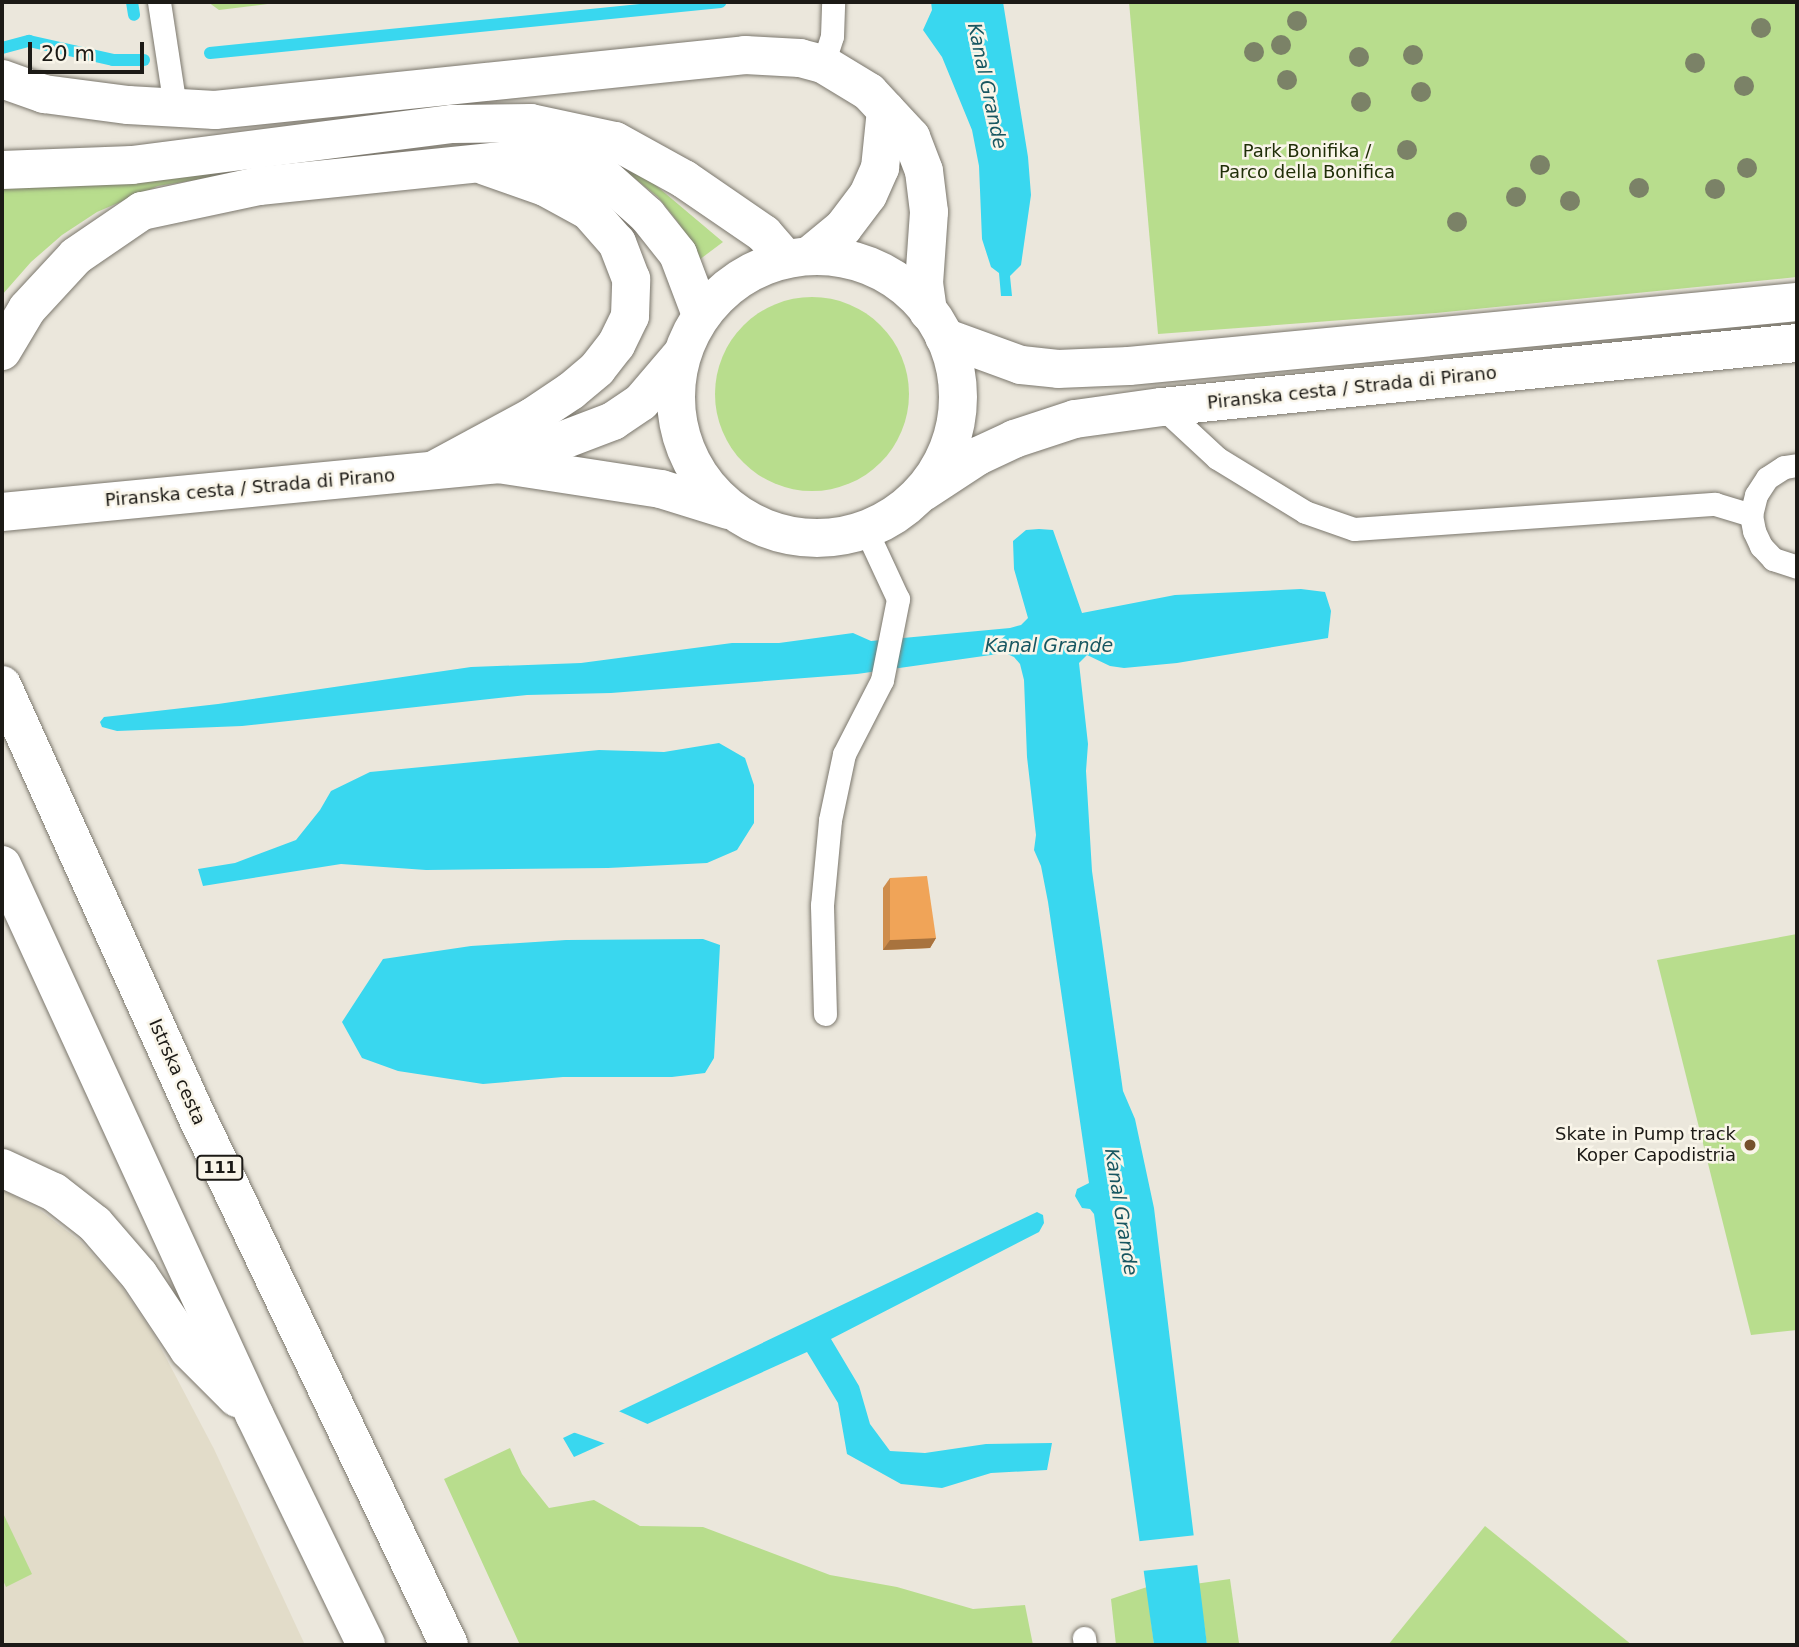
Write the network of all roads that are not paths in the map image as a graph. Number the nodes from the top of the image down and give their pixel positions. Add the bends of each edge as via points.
1 (159, 2) edge
2 (833, 2) edge
3 (823, 64) junction
4 (2, 79) edge
5 (175, 107) junction
6 (886, 110) junction
7 (473, 161) junction
8 (2, 170) edge
9 (798, 258) junction
10 (1797, 302) edge
11 (701, 315) junction
12 (936, 324) junction
13 (1797, 343) edge
14 (2, 351) edge
15 (682, 355) junction
16 (1162, 407) junction
17 (498, 464) junction
18 (1797, 465) edge
19 (434, 470) junction
20 (923, 492) junction
21 (2, 512) edge
22 (1751, 515) junction
23 (740, 516) junction
24 (866, 530) junction
25 (1797, 567) edge
26 (2, 685) edge
27 (2, 865) edge
28 (825, 1014) dead end
29 (2, 1168) edge
30 (255, 1416) junction
31 (366, 1645) edge
32 (449, 1645) edge

1 - 5 lane
2 - 3 lane via 832,36
3 - 5 main road via 745,55 215,110
3 - 6 main road via 853,80
4 - 5 main road via 44,94
6 - 9 main road via 880,168 868,195 843,228
6 - 12 main road via 911,137 924,171 929,212 924,283
7 - 11 main road via 547,156 603,176 647,215 678,254
7 - 14 main road via 259,186 142,211 76,256 27,309
7 - 19 main road via 545,187 589,211 617,243 631,279 629,316 616,345 571,391
8 - 9 main road via 132,164 452,124 531,123 615,141 684,179
9 - 11 main road via 739,279
9 - 12 main road via 855,261 889,276 911,292
10 - 12 main road via 1058,369 1021,365
11 - 15 main road
12 - 20 main road via 953,362 955,422 946,453
13 - 16 main road, Piranska cesta / Strada di Pirano
15 - 17 main road, Piranska cesta / Strada di Pirano via 641,402 613,421
15 - 23 main road via 676,408 682,440 696,470 716,496
16 - 20 main road, Piranska cesta / Strada di Pirano via 1076,419 1014,439
16 - 22 lane via 1217,458 1305,512 1354,529 1715,505
17 - 19 main road, Piranska cesta / Strada di Pirano
17 - 23 main road, Piranska cesta / Strada di Pirano via 661,489 710,502
18 - 22 lane via 1767,478
19 - 21 main road, Piranska cesta / Strada di Pirano
20 - 24 main road, Piranska cesta / Strada di Pirano
22 - 25 lane via 1761,547 1773,559
23 - 24 main road, Piranska cesta / Strada di Pirano via 774,532 815,539
24 - 28 lane via 898,600 882,680 844,754 830,820 822,905
26 - 32 main road, Istrska cesta / 111 via 201,1125
27 - 30 main road
29 - 30 main road via 54,1192 95,1224 139,1275 189,1350
30 - 31 main road

